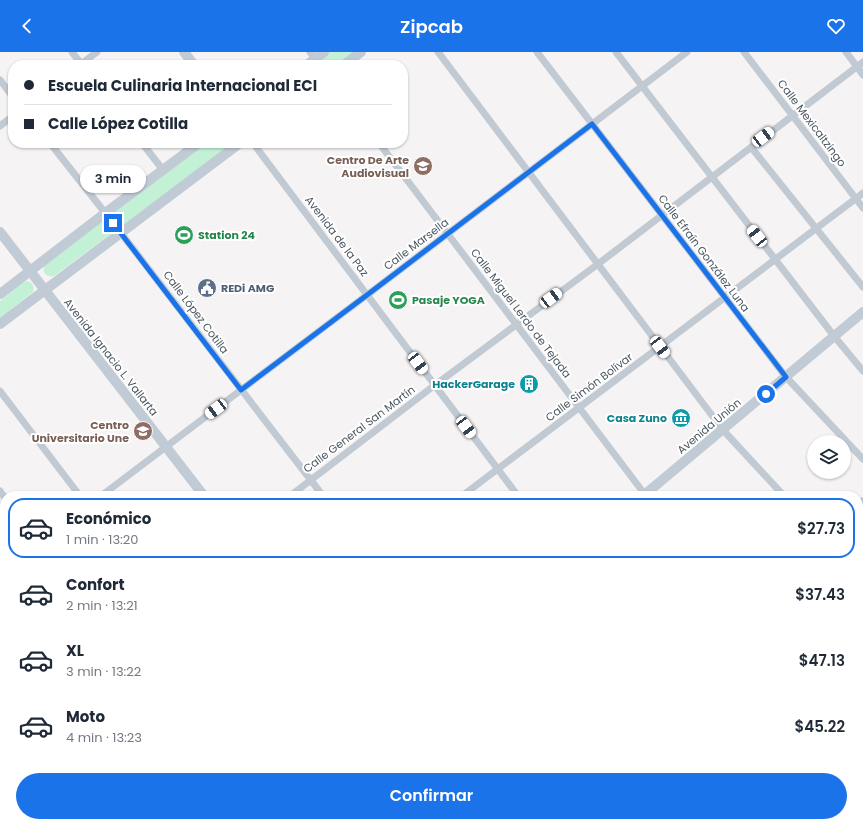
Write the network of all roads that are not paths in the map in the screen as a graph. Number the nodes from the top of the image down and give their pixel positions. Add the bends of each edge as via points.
1 (97, 52) edge
2 (184, 52) edge
3 (324, 52) edge
4 (361, 52) edge
5 (438, 52) edge
6 (537, 52) edge
7 (616, 52) edge
8 (687, 52) edge
9 (744, 52) edge
10 (846, 52) edge
11 (316, 59) edge
12 (87, 60) edge
13 (190, 60) edge
14 (351, 60) edge
15 (863, 62) edge
16 (857, 66) junction
17 (863, 75) edge
18 (0, 80) edge
19 (642, 86) junction
20 (8, 90) edge
21 (792, 115) junction
22 (8, 120) edge
23 (592, 124) junction
24 (0, 126) edge
25 (751, 147) junction
26 (54, 148) edge
27 (146, 148) edge
28 (192, 148) edge
29 (233, 148) edge
30 (257, 148) edge
31 (383, 148) edge
32 (163, 170) junction
33 (528, 172) junction
34 (712, 177) junction
35 (863, 194) edge
36 (856, 199) junction
37 (863, 208) edge
38 (105, 214) junction
39 (662, 215) junction
40 (817, 229) junction
41 (0, 232) edge
42 (121, 233) junction
43 (448, 233) junction
44 (776, 260) junction
45 (598, 264) junction
46 (30, 271) junction
47 (863, 287) edge
48 (44, 290) junction
49 (0, 294) edge
50 (367, 295) junction
51 (725, 298) junction
52 (863, 312) edge
53 (0, 324) edge
54 (516, 324) junction
55 (834, 336) junction
56 (660, 347) junction
57 (863, 371) edge
58 (786, 377) junction
59 (435, 385) junction
60 (241, 390) junction
61 (0, 391) edge
62 (580, 408) junction
63 (723, 430) junction
64 (166, 447) junction
65 (863, 459) edge
66 (498, 469) junction
67 (310, 480) junction
68 (76, 491) edge
69 (108, 491) edge
70 (200, 491) edge
71 (296, 491) edge
72 (319, 491) edge
73 (469, 491) edge
74 (514, 491) edge
75 (641, 491) edge
76 (651, 491) edge
77 (779, 491) edge

1 - 12 street
2 - 13 main road
3 - 11 main road
4 - 14 main road
5 - 33 street
6 - 23 street, Calle Efraín González Luna
7 - 19 street
8 - 19 street, Calle Marsella
9 - 21 street, Calle Mexicaltzingo
10 - 16 street
15 - 16 street, Calle General San Martín
16 - 17 street
16 - 21 street, Calle General San Martín
18 - 20 street
19 - 23 street, Calle Marsella
19 - 34 street
21 - 25 street, Calle General San Martín
21 - 36 street, Calle Mexicaltzingo
22 - 24 street
23 - 33 street, Calle Marsella
23 - 39 street, Calle Efraín González Luna
25 - 34 street, Calle General San Martín
25 - 40 street
26 - 38 street, Calle López Cotilla
27 - 32 street
28 - 32 main road
29 - 42 main road
30 - 50 street, Avenida de la Paz
31 - 43 street, Calle Miguel Lerdo de Tejada
32 - 38 main road
33 - 43 street, Calle Marsella
33 - 45 street
34 - 39 street, Calle General San Martín
34 - 44 street
35 - 36 street, Calle Simón Bolívar
36 - 37 street, Calle Mexicaltzingo
36 - 40 street, Calle Simón Bolívar
38 - 42 street, Calle López Cotilla
38 - 46 main road
39 - 45 street, Calle General San Martín
39 - 51 street, Calle Efraín González Luna
40 - 44 street, Calle Simón Bolívar
40 - 47 street
41 - 46 main road, Avenida Ignacio L. Vallarta
42 - 48 main road
42 - 60 street, Calle López Cotilla
43 - 50 street, Calle Marsella
43 - 54 street, Calle Miguel Lerdo de Tejada
44 - 51 street, Calle Simón Bolívar
44 - 55 street
45 - 54 street, Calle General San Martín
45 - 56 street
46 - 48 main road, Avenida Ignacio L. Vallarta
46 - 49 main road
48 - 53 main road
48 - 64 main road, Avenida Ignacio L. Vallarta
50 - 59 street, Avenida de la Paz
50 - 60 street, Calle Marsella
51 - 56 street, Calle Simón Bolívar
51 - 58 street, Calle Efraín González Luna
52 - 55 main road, Avenida Unión
54 - 59 street, Calle General San Martín
54 - 62 street, Calle Miguel Lerdo de Tejada
55 - 57 street
55 - 58 main road, Avenida Unión
56 - 62 street, Calle Simón Bolívar
56 - 63 street
58 - 63 main road, Avenida Unión
58 - 65 street, Calle Efraín González Luna
59 - 66 street, Avenida de la Paz
59 - 67 street, Calle General San Martín
60 - 64 street, Calle Marsella
60 - 67 street, Calle López Cotilla
61 - 68 street
62 - 66 street, Calle Simón Bolívar
62 - 75 street, Calle Miguel Lerdo de Tejada
63 - 76 main road, Avenida Unión
63 - 77 street
64 - 69 street, Calle Marsella
64 - 70 main road, Avenida Ignacio L. Vallarta
66 - 73 street, Calle Simón Bolívar
66 - 74 street, Avenida de la Paz
67 - 71 street, Calle General San Martín
67 - 72 street, Calle López Cotilla

